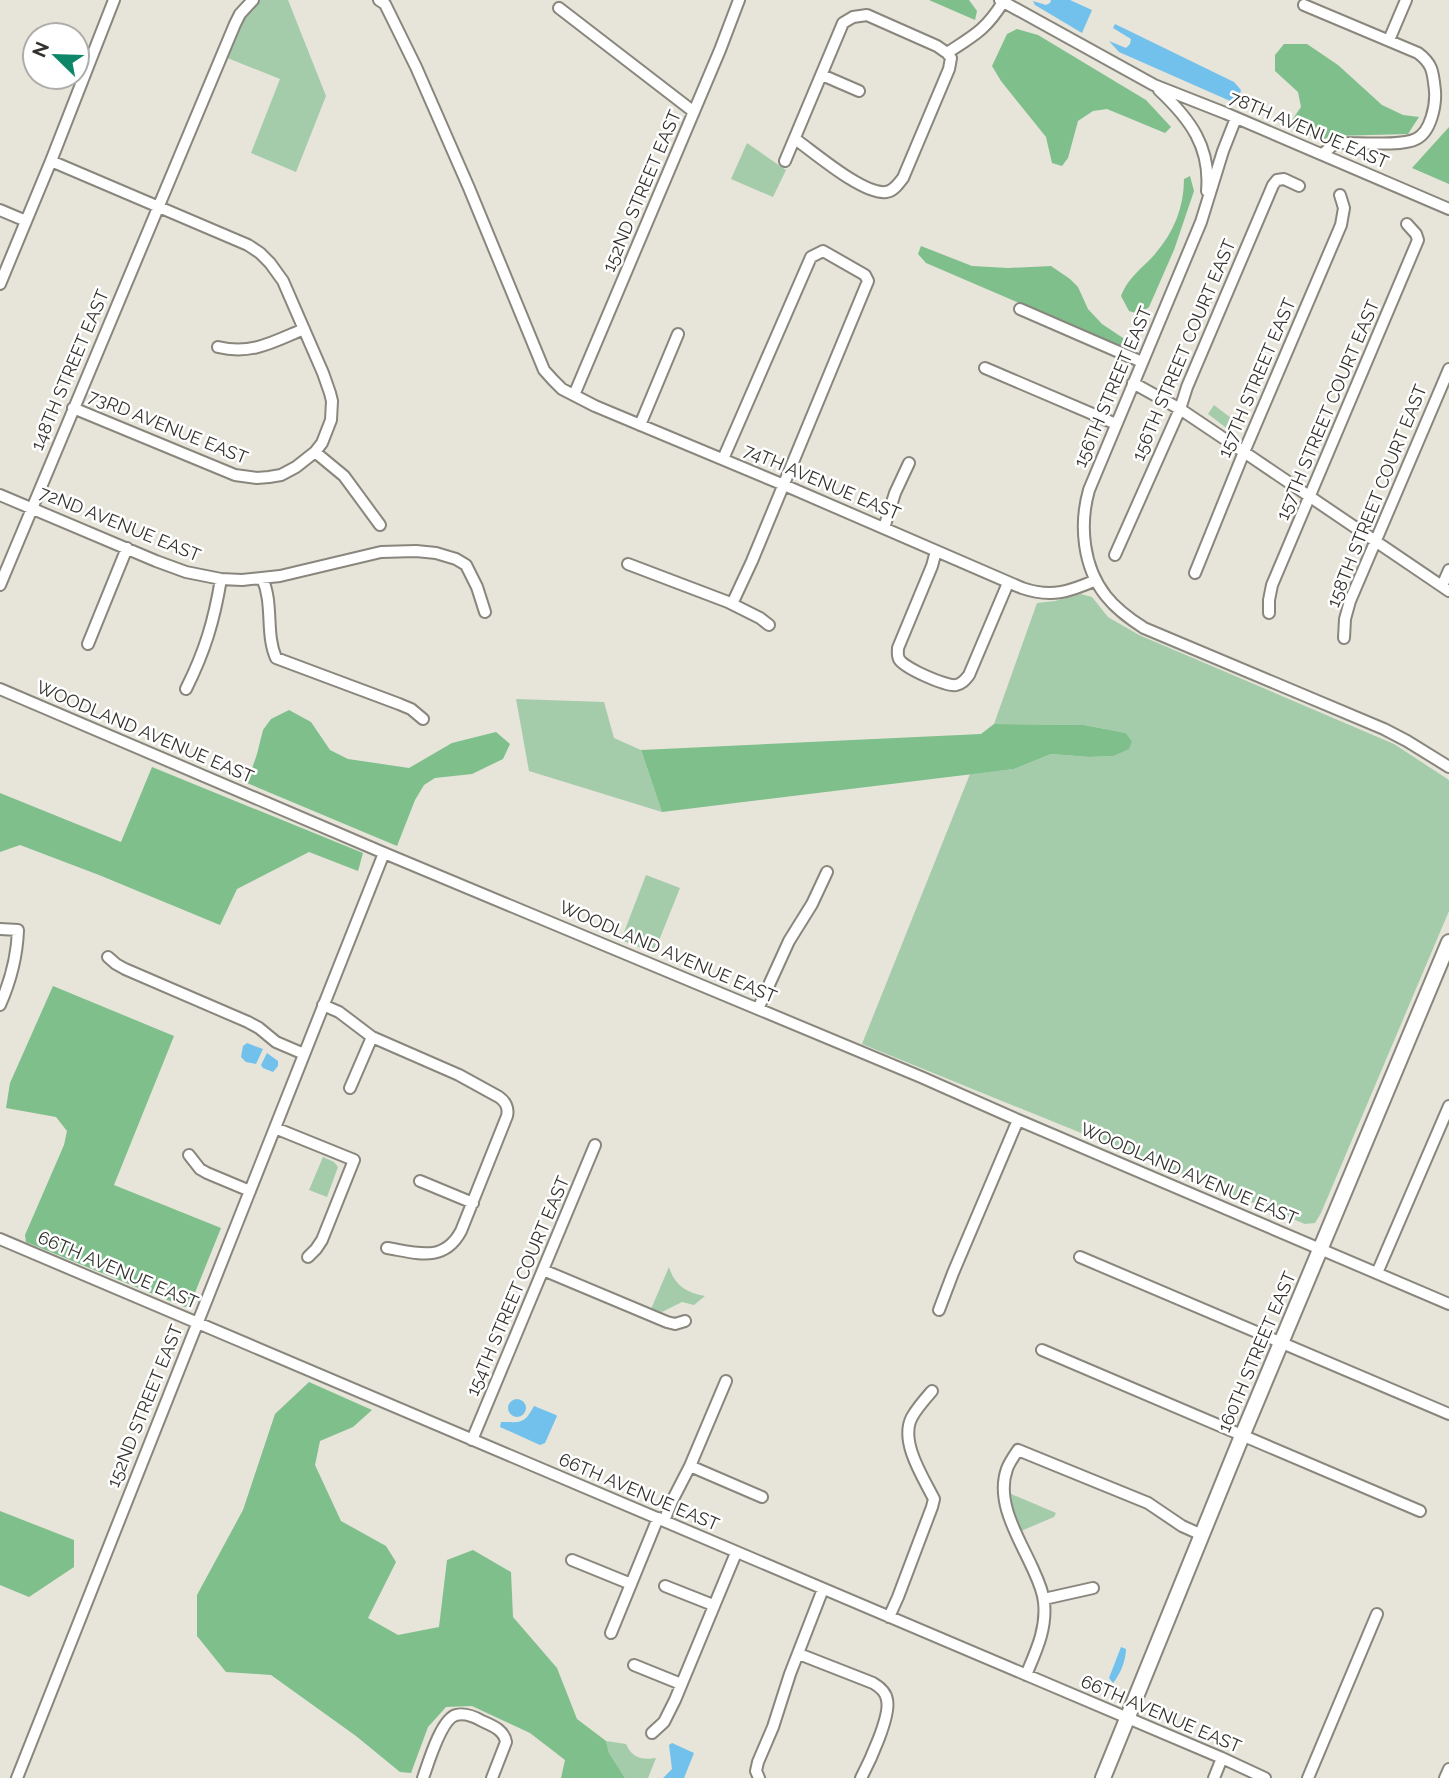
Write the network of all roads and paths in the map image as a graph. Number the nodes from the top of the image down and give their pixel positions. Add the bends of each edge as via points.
1 (114, 0) edge
2 (253, 0) edge
3 (379, 0) edge
4 (739, 0) edge
5 (1406, 0) edge
6 (1001, 1) edge
7 (1304, 5) dead end
8 (559, 8) dead end
9 (1389, 40) junction
10 (947, 53) junction
11 (822, 75) junction
12 (1154, 85) junction
13 (859, 91) dead end
14 (694, 112) junction
15 (1236, 118) junction
16 (795, 139) junction
17 (1323, 154) junction
18 (51, 161) junction
19 (785, 161) dead end
20 (1299, 186) dead end
21 (1340, 195) dead end
22 (160, 208) junction
23 (1449, 209) edge
24 (0, 210) edge
25 (1205, 211) junction
26 (26, 221) junction
27 (1407, 224) dead end
28 (0, 284) edge
29 (1020, 309) dead end
30 (304, 329) junction
31 (678, 334) dead end
32 (218, 347) dead end
33 (1142, 362) junction
34 (985, 368) dead end
35 (1449, 369) edge
36 (1133, 383) junction
37 (574, 395) junction
38 (74, 408) junction
39 (1180, 410) junction
40 (1116, 424) junction
41 (640, 425) junction
42 (318, 447) junction
43 (1244, 452) junction
44 (723, 459) junction
45 (909, 463) dead end
46 (784, 485) junction
47 (0, 495) edge
48 (1311, 496) junction
49 (31, 508) junction
50 (380, 525) dead end
51 (884, 528) junction
52 (1375, 541) junction
53 (127, 548) junction
54 (936, 551) junction
55 (1115, 555) dead end
56 (628, 564) dead end
57 (1449, 570) edge
58 (1195, 573) dead end
59 (221, 579) junction
60 (1097, 580) junction
61 (263, 581) junction
62 (1008, 583) junction
63 (0, 585) edge
64 (1445, 589) edge
65 (732, 604) junction
66 (485, 612) dead end
67 (1269, 613) dead end
68 (769, 625) dead end
69 (1344, 638) dead end
70 (88, 644) dead end
71 (0, 689) edge
72 (186, 689) dead end
73 (423, 719) dead end
74 (1449, 766) edge
75 (384, 853) junction
76 (827, 872) dead end
77 (0, 929) edge
78 (1449, 942) edge
79 (108, 957) dead end
80 (0, 1005) edge
81 (323, 1005) junction
82 (758, 1009) junction
83 (372, 1037) junction
84 (304, 1054) junction
85 (350, 1088) dead end
86 (1449, 1106) edge
87 (1018, 1120) junction
88 (275, 1128) junction
89 (596, 1145) dead end
90 (189, 1155) dead end
91 (420, 1181) dead end
92 (250, 1191) junction
93 (472, 1203) junction
94 (0, 1239) edge
95 (387, 1248) dead end
96 (1321, 1250) junction
97 (307, 1257) dead end
98 (1080, 1257) dead end
99 (543, 1270) junction
100 (1377, 1273) junction
101 (1449, 1304) edge
102 (939, 1310) dead end
103 (685, 1321) dead end
104 (197, 1323) junction
105 (1282, 1342) junction
106 (1042, 1350) dead end
107 (726, 1381) dead end
108 (932, 1391) dead end
109 (1449, 1413) edge
110 (1242, 1436) junction
111 (472, 1440) junction
112 (690, 1466) junction
113 (762, 1497) dead end
114 (1420, 1511) dead end
115 (661, 1520) junction
116 (1202, 1535) junction
117 (736, 1553) junction
118 (572, 1560) dead end
119 (631, 1584) junction
120 (665, 1586) dead end
121 (1093, 1588) dead end
122 (823, 1589) junction
123 (1044, 1599) junction
124 (713, 1605) junction
125 (1377, 1614) dead end
126 (888, 1617) junction
127 (611, 1633) dead end
128 (799, 1654) junction
129 (634, 1665) dead end
130 (1026, 1675) junction
131 (681, 1684) junction
132 (1127, 1718) junction
133 (652, 1733) dead end
134 (1222, 1758) junction
135 (1449, 1769) edge
136 (758, 1777) edge
137 (17, 1778) edge
138 (423, 1778) edge
139 (492, 1778) edge
140 (861, 1778) edge
141 (1103, 1778) edge
142 (1214, 1778) edge
143 (1265, 1778) edge
144 (1308, 1778) edge
145 (1445, 1778) edge

1 - 18 street
2 - 22 street, 148TH STREET EAST via 235,24
3 - 37 street, 74TH AVENUE EAST via 416,67 544,370
4 - 14 street, 152ND STREET EAST
5 - 9 street
6 - 10 street via 981,31
6 - 12 street, 78TH AVENUE EAST
7 - 9 street
8 - 14 street
9 - 17 street via 1418,53 1431,65 1435,105 1430,121 1413,141 1335,143
10 - 11 street via 867,15 853,17 843,23
10 - 16 street via 949,69 903,178 893,190 883,192 861,185
11 - 13 street
11 - 16 street
12 - 15 street, 78TH AVENUE EAST
12 - 25 street, 78TH AVENUE EAST via 1198,136 1206,162
14 - 37 street, 152ND STREET EAST
15 - 17 street, 78TH AVENUE EAST
15 - 25 street
16 - 19 street
17 - 23 street, 78TH AVENUE EAST
18 - 22 street
18 - 26 street
20 - 39 street, 156TH STREET COURT EAST via 1284,179 1273,185
21 - 43 street, 157TH STREET EAST via 1344,208 1341,225
22 - 30 street via 260,253 283,281
22 - 38 street, 148TH STREET EAST
24 - 26 street
25 - 33 street, 156TH STREET EAST
26 - 28 street
27 - 48 street, 157TH STREET COURT EAST via 1418,240
29 - 33 street
30 - 32 street via 252,349
30 - 42 street via 332,401 331,420
31 - 41 street
33 - 36 street, 156TH STREET EAST
34 - 40 street
35 - 52 street, 158TH STREET COURT EAST
36 - 39 street
36 - 40 street, 156TH STREET EAST
37 - 41 street, 74TH AVENUE EAST
38 - 42 street, 73RD AVENUE EAST via 246,477 281,475
38 - 49 street, 148TH STREET EAST
39 - 43 street
39 - 55 street, 156TH STREET COURT EAST
40 - 60 street, 156TH STREET EAST via 1084,514 1087,556
41 - 44 street, 74TH AVENUE EAST
42 - 50 street
43 - 48 street
43 - 58 street, 157TH STREET EAST
44 - 46 street, 74TH AVENUE EAST
44 - 46 street via 809,261 822,251 868,278
45 - 51 street
46 - 51 street, 74TH AVENUE EAST
46 - 65 street
47 - 49 street, 72ND AVENUE EAST
48 - 52 street
48 - 67 street, 157TH STREET COURT EAST via 1272,585
49 - 53 street, 72ND AVENUE EAST
49 - 63 street, 148TH STREET EAST
51 - 54 street, 74TH AVENUE EAST
52 - 64 street
52 - 69 street, 158TH STREET COURT EAST via 1345,619
53 - 59 street, 72ND AVENUE EAST via 186,572
53 - 70 street
54 - 62 street, 74TH AVENUE EAST
54 - 62 street via 898,653 906,666 951,686 960,684 974,666
56 - 65 street
57 - 64 street
59 - 61 street, 72ND AVENUE EAST
59 - 72 street via 209,635
60 - 62 street, 74TH AVENUE EAST via 1072,591 1049,594
60 - 74 street via 1114,606 1144,628 1384,729
61 - 66 street, 72ND AVENUE EAST via 381,552 436,553 466,565
61 - 73 street via 276,659 399,704
65 - 68 street
71 - 75 street, WOODLAND AVENUE EAST
75 - 81 street, 152ND STREET EAST
75 - 82 street, WOODLAND AVENUE EAST
76 - 82 street
77 - 80 street via 18,930 14,969
78 - 96 main road, 160TH STREET EAST
79 - 84 street via 125,969 248,1022
81 - 83 street
81 - 84 street, 152ND STREET EAST
82 - 87 street, WOODLAND AVENUE EAST
83 - 85 street
83 - 93 street via 459,1075 504,1102 507,1116
84 - 88 street, 152ND STREET EAST
86 - 100 street
87 - 96 street, WOODLAND AVENUE EAST
87 - 102 street
88 - 92 street, 152ND STREET EAST
88 - 97 street via 354,1160 322,1240
89 - 99 street, 154TH STREET COURT EAST
90 - 92 street via 200,1169
91 - 93 street
92 - 104 street, 152ND STREET EAST
93 - 95 street via 455,1243 440,1253
94 - 104 street, 66TH AVENUE EAST
96 - 100 street, WOODLAND AVENUE EAST
96 - 105 main road, 160TH STREET EAST
98 - 105 street
99 - 103 street via 667,1322
99 - 111 street, 154TH STREET COURT EAST
100 - 101 street, WOODLAND AVENUE EAST
104 - 111 street, 66TH AVENUE EAST
104 - 137 street, 152ND STREET EAST
105 - 109 street
105 - 110 main road, 160TH STREET EAST
106 - 110 street
107 - 112 street
108 - 126 street via 907,1432 932,1507
110 - 114 street
110 - 116 main road, 160TH STREET EAST
111 - 115 street, 66TH AVENUE EAST
112 - 113 street
112 - 115 street
115 - 117 street, 66TH AVENUE EAST
115 - 119 street
116 - 123 street via 1148,1503 1018,1450 1007,1468 1004,1500
116 - 132 main road, 160TH STREET EAST
117 - 122 street, 66TH AVENUE EAST
117 - 124 street
118 - 119 street
119 - 127 street
120 - 124 street
121 - 123 street
122 - 126 street, 66TH AVENUE EAST
122 - 128 street
123 - 130 street via 1042,1636
124 - 131 street
125 - 144 street
126 - 130 street, 66TH AVENUE EAST
128 - 136 street via 758,1762
128 - 140 street via 879,1687 888,1701
129 - 131 street
130 - 132 street, 66TH AVENUE EAST
131 - 133 street via 664,1722
132 - 134 street, 66TH AVENUE EAST
132 - 141 main road, 160TH STREET EAST
134 - 142 street
134 - 143 street, 66TH AVENUE EAST
135 - 145 street
138 - 139 street via 443,1727 453,1716 467,1715 503,1733 506,1742

